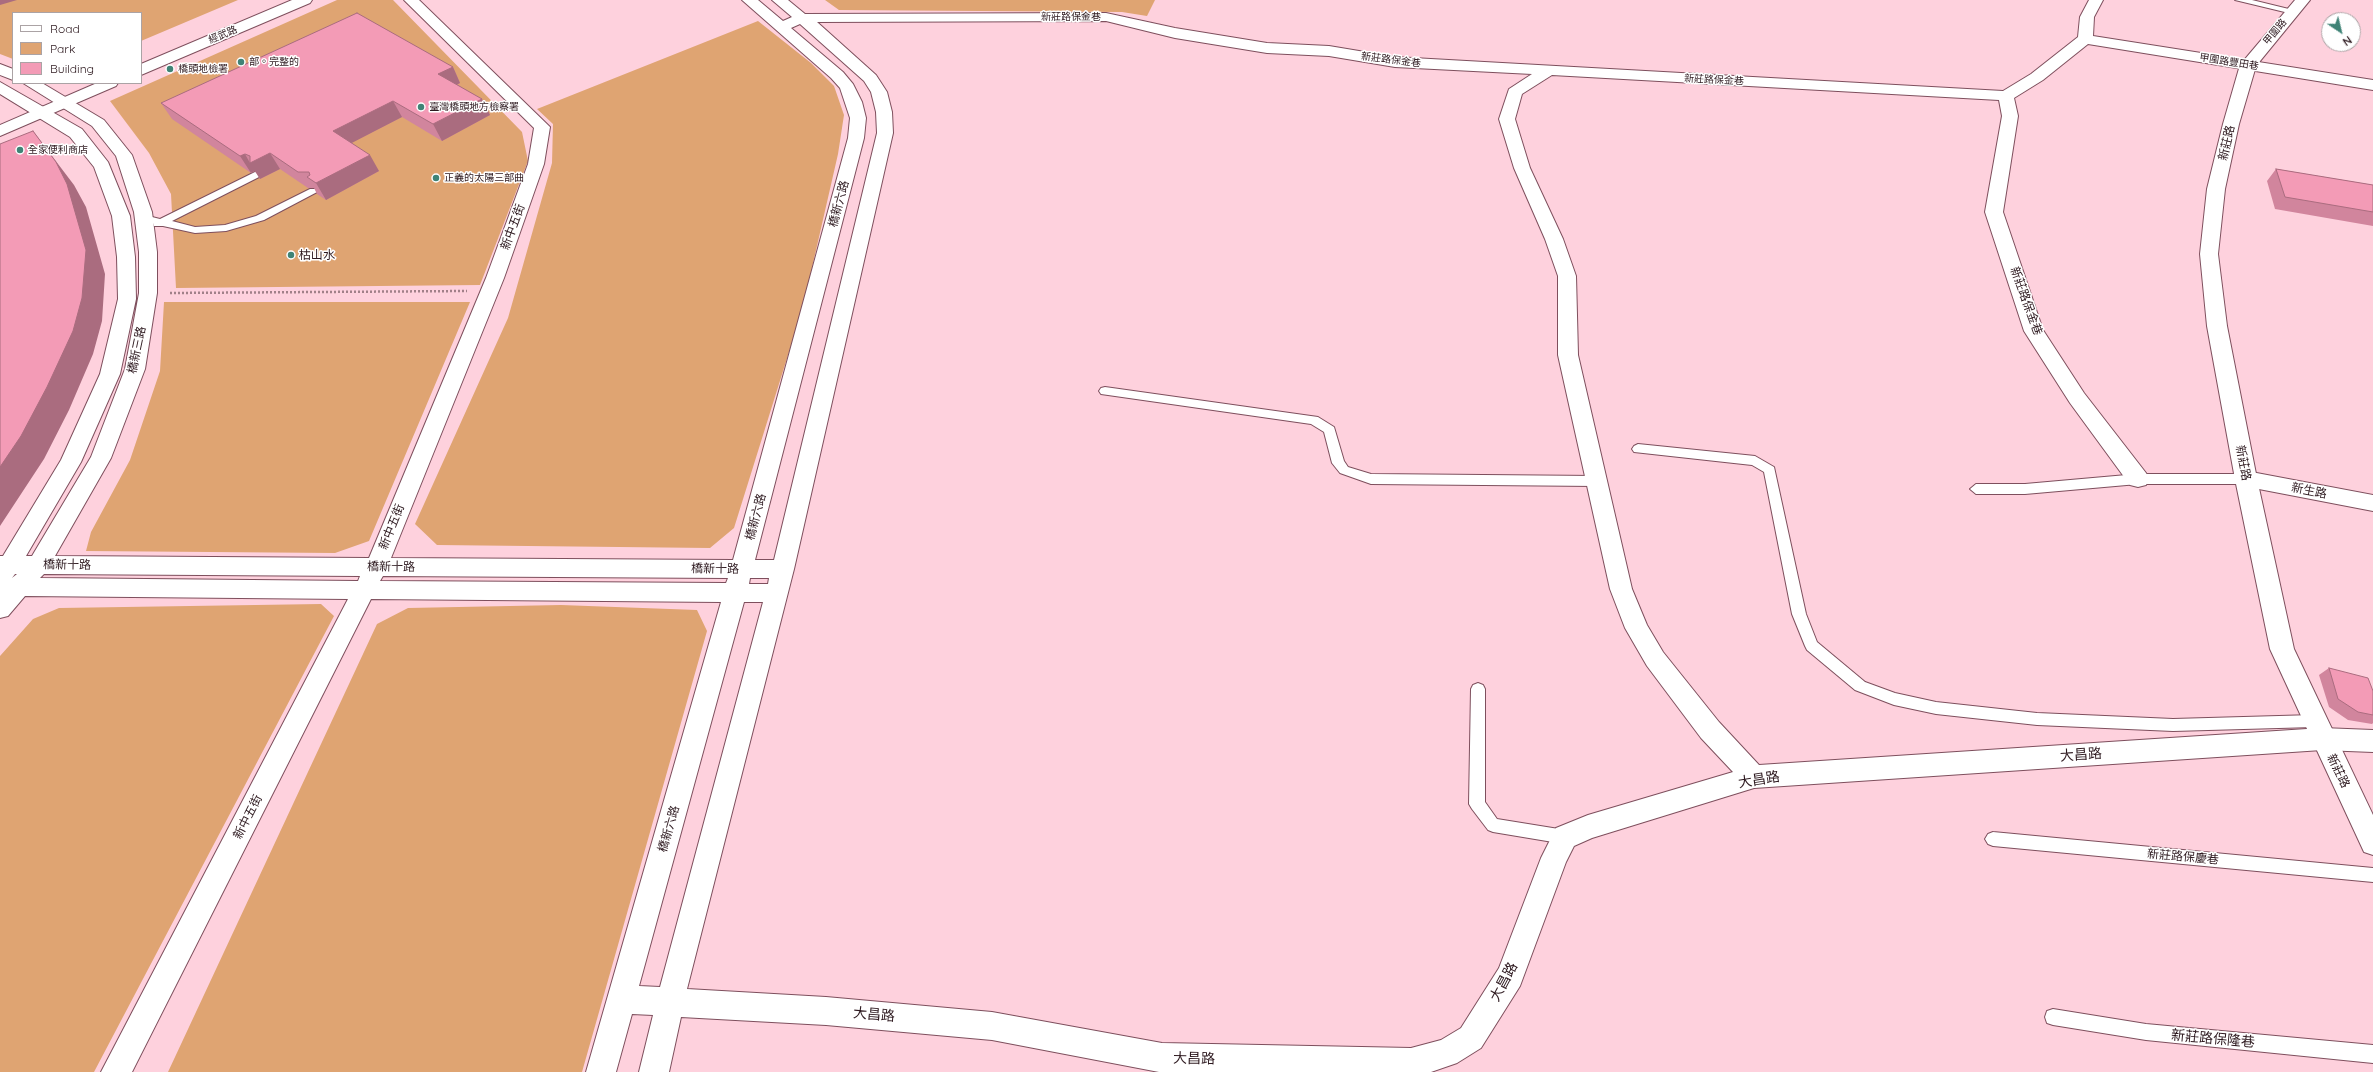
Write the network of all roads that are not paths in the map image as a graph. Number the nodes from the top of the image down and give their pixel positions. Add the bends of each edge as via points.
1 (270, 0) edge
2 (305, 0) edge
3 (411, 0) edge
4 (749, 0) edge
5 (779, 0) edge
6 (2096, 0) edge
7 (2239, 0) edge
8 (2303, 0) edge
9 (2293, 11) junction
10 (803, 18) junction
11 (780, 27) junction
12 (2085, 39) junction
13 (142, 54) edge
14 (2248, 65) junction
15 (0, 69) edge
16 (142, 70) edge
17 (1548, 71) junction
18 (12, 75) edge
19 (32, 84) edge
20 (73, 84) edge
21 (107, 84) edge
22 (2373, 85) edge
23 (0, 87) edge
24 (2006, 96) junction
25 (58, 98) junction
26 (35, 108) junction
27 (0, 116) edge
28 (0, 131) edge
29 (255, 175) edge
30 (312, 191) edge
31 (152, 220) junction
32 (1105, 390) dead end
33 (1638, 449) dead end
34 (2138, 479) junction
35 (2246, 479) junction
36 (1596, 481) junction
37 (1976, 489) dead end
38 (2373, 503) edge
39 (38, 565) junction
40 (376, 566) junction
41 (3, 569) edge
42 (742, 570) junction
43 (783, 570) junction
44 (10, 587) edge
45 (365, 589) junction
46 (735, 593) junction
47 (777, 593) junction
48 (0, 609) edge
49 (1478, 689) dead end
50 (2318, 730) junction
51 (2373, 741) edge
52 (1754, 777) junction
53 (1565, 837) junction
54 (1993, 840) dead end
55 (2373, 844) edge
56 (2373, 875) edge
57 (621, 999) junction
58 (670, 1001) junction
59 (2054, 1017) dead end
60 (2373, 1054) edge
61 (116, 1072) edge
62 (601, 1072) edge
63 (654, 1072) edge

1 - 13 street, 經武路
2 - 16 street, 經武路
3 - 40 street, 新中五街 via 542,127 536,164 489,291
4 - 11 street, 橋新六路
5 - 10 street
6 - 12 street via 2087,17
7 - 9 lane
8 - 9 street, 甲圍路
9 - 14 street, 甲圍路
10 - 11 street, 新莊路保金巷
10 - 17 street, 新莊路保金巷 via 1106,17 1175,33 1266,48 1329,51 1395,62
10 - 43 street via 870,78 879,92 884,112 885,133
11 - 42 street, 橋新六路 via 837,75 854,102 858,118 856,138
12 - 14 street, 甲圍路豐田巷
12 - 24 street via 2037,77
14 - 22 street, 甲圍路豐田巷
14 - 35 street, 新莊路 via 2216,189 2209,254 2217,326
15 - 18 street
17 - 24 street, 新莊路保金巷
17 - 36 street via 1515,92 1507,119 1522,168 1554,239 1567,276 1568,355
19 - 25 street, 橋新三路
20 - 25 street
21 - 25 street
23 - 26 street, 橋新三路
24 - 34 street, 新莊路保金巷 via 2010,116 1994,212 2034,331 2077,398
25 - 26 street
25 - 31 street, 橋新三路 via 98,123 124,155
26 - 27 street
26 - 28 street
26 - 41 street, 橋新三路 via 76,133 102,166 121,216 126,257 127,299 110,374 77,449
29 - 31 lane
30 - 31 lane via 260,218 226,228 195,230
31 - 39 street, 橋新三路 via 148,252 148,293 135,369 101,458
32 - 36 lane via 1314,420 1330,430 1338,463 1344,470 1371,479
33 - 50 lane via 1755,461 1770,470 1799,614 1812,646 1860,686 1894,699 1936,708 2037,719
34 - 35 lane
34 - 37 lane via 2025,489
35 - 38 street, 新生路
35 - 50 street, 新莊路 via 2282,649
36 - 52 street via 1621,589 1637,628 1655,659 1710,730
39 - 40 street, 橋新十路
39 - 41 street, 橋新十路
39 - 44 street, 橋新三路
40 - 42 street, 橋新十路
40 - 45 street, 新中五街
42 - 43 street, 橋新十路
42 - 46 street, 橋新六路
43 - 47 street
44 - 45 street, 橋新十路
44 - 48 street, 橋新三路
45 - 46 street, 橋新十路
45 - 61 street, 新中五街
46 - 47 street, 橋新十路
46 - 57 street, 橋新六路
47 - 58 street
49 - 53 lane via 1476,804 1493,825
50 - 51 street, 大昌路
50 - 52 street, 大昌路
50 - 55 street, 新莊路
52 - 53 street, 大昌路 via 1588,827
53 - 58 street, 大昌路 via 1554,858 1510,976 1471,1038 1447,1054 1411,1063 1162,1058 992,1026 826,1011
54 - 56 lane, 新莊路保慶巷
57 - 58 street, 大昌路
57 - 62 street, 橋新六路
58 - 63 street
59 - 60 lane, 新莊路保隆巷 via 2146,1032

